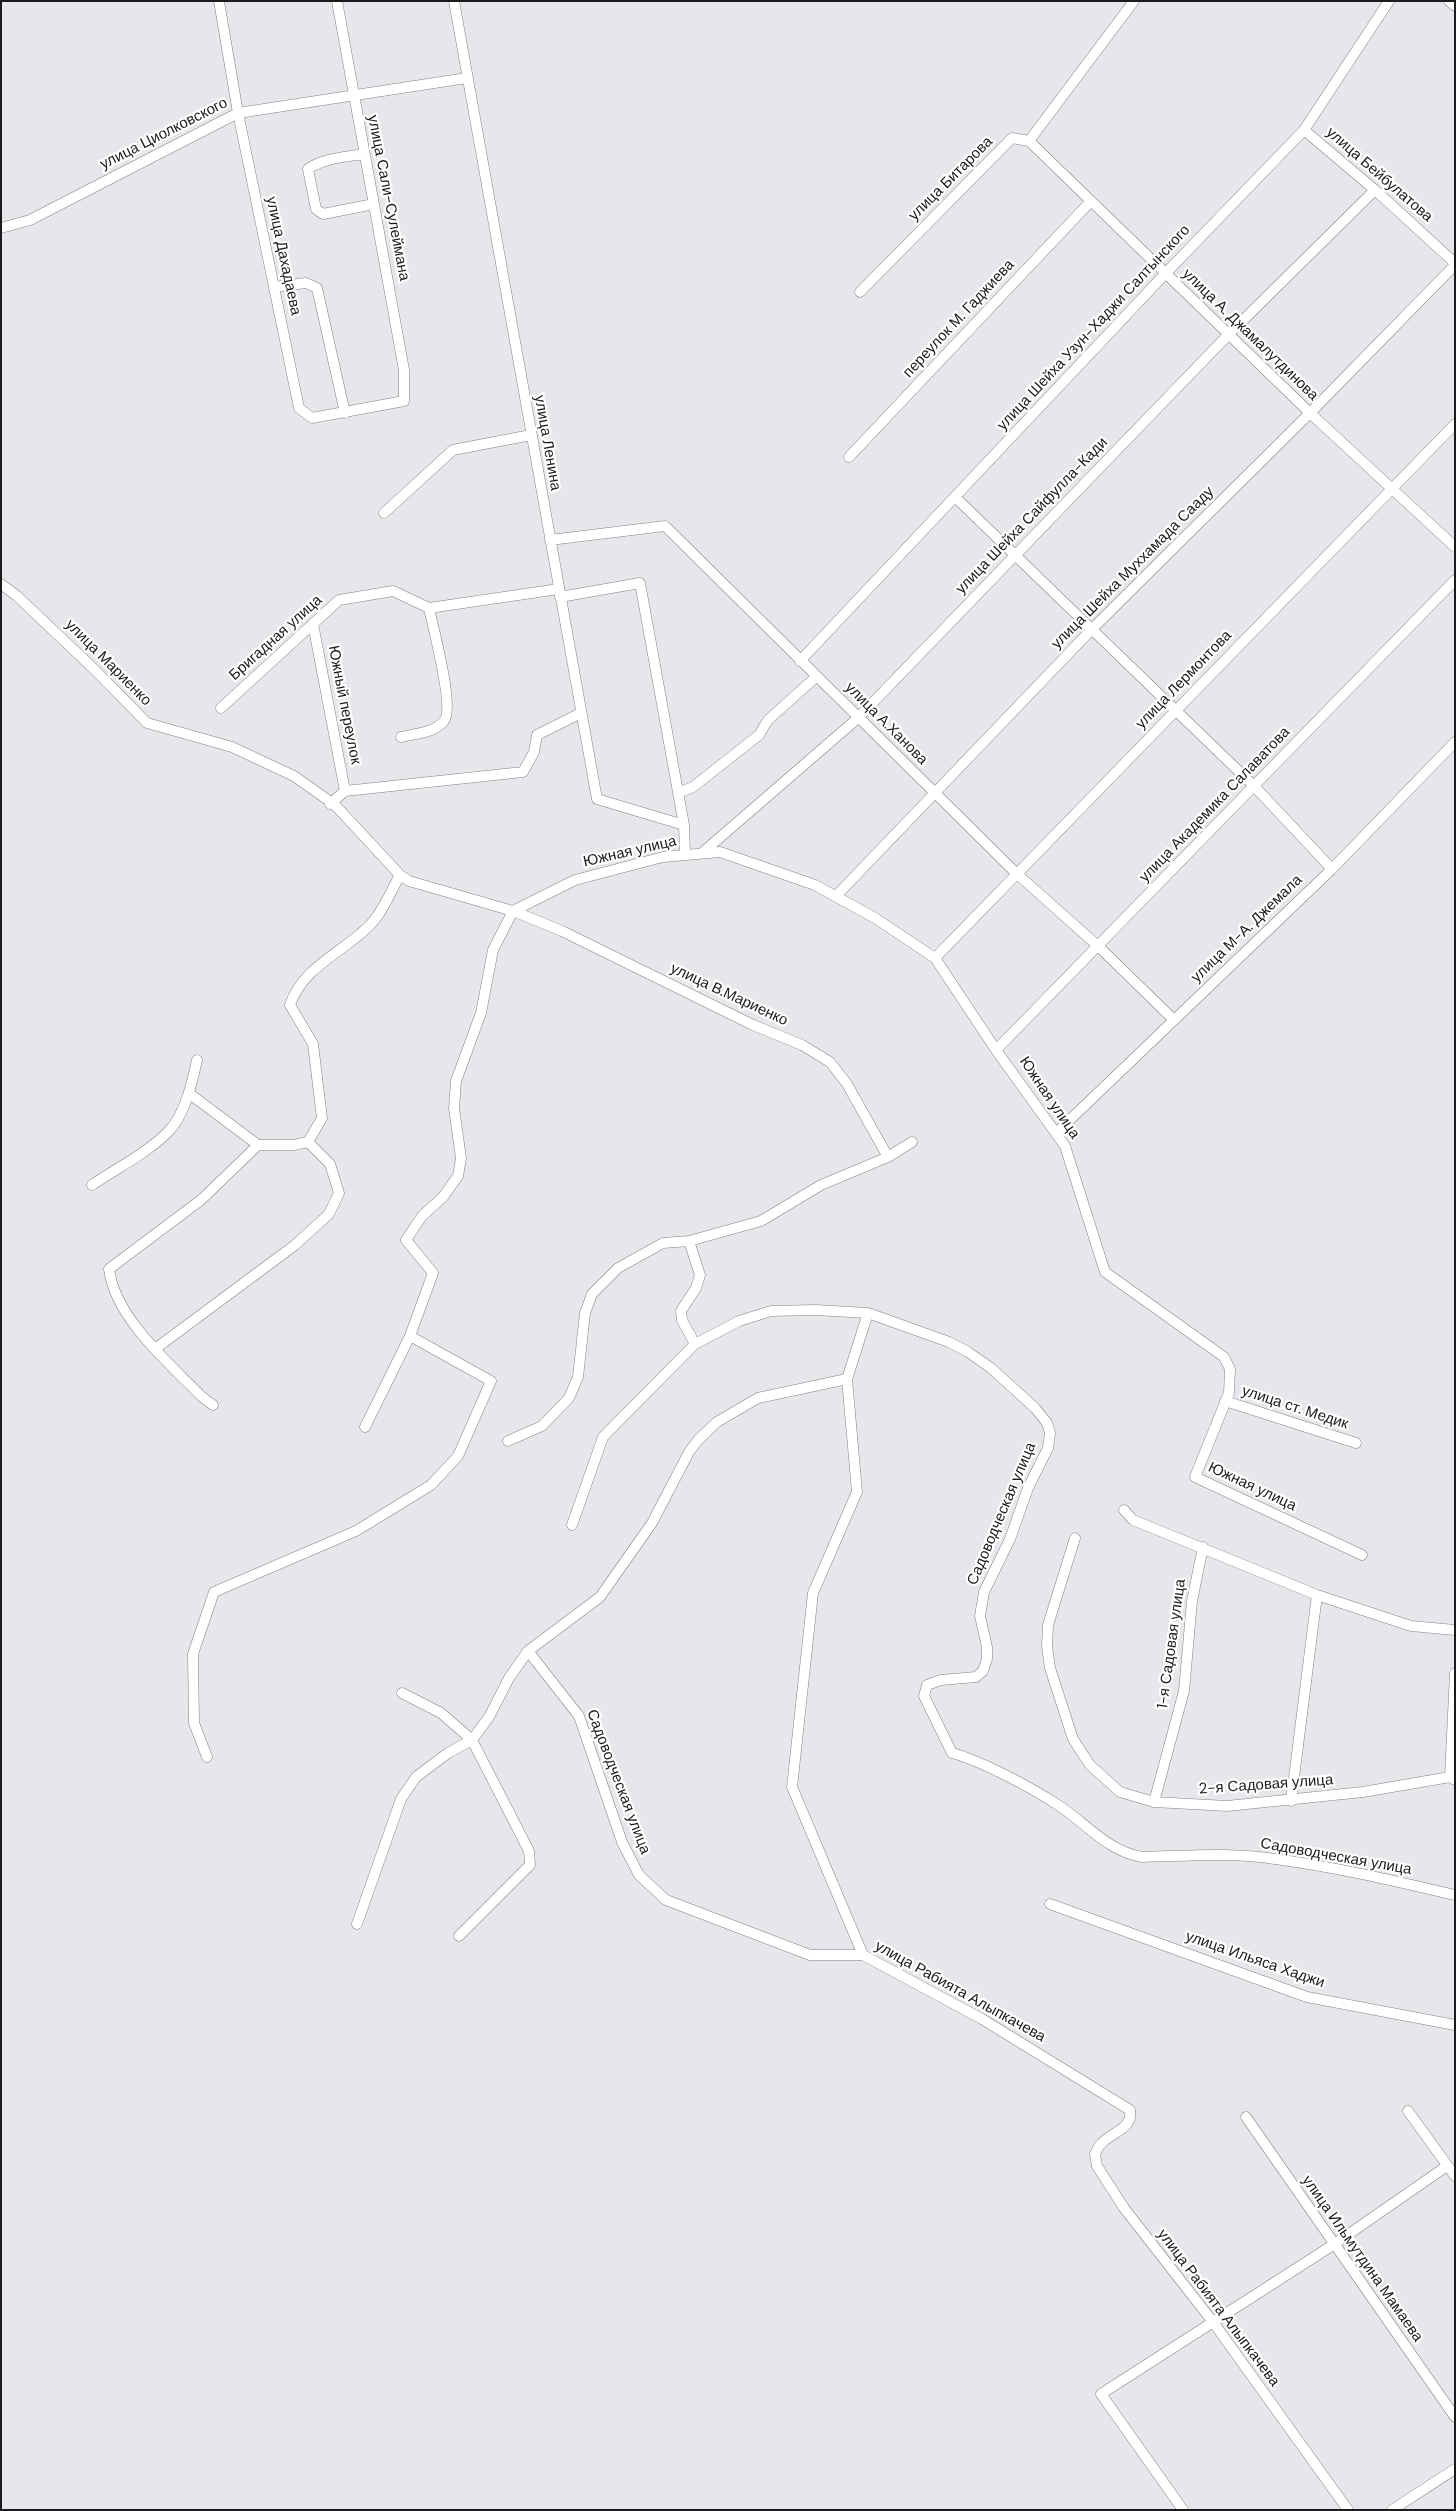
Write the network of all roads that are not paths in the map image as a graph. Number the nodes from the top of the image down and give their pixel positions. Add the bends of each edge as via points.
1 (219, 1) edge
2 (337, 1) edge
3 (454, 1) edge
4 (1134, 1) edge
5 (1389, 1) edge
6 (1449, 1) edge
7 (1455, 6) edge
8 (467, 78) junction
9 (353, 95) junction
10 (238, 113) junction
11 (1304, 130) junction
12 (1029, 141) junction
13 (364, 154) junction
14 (1375, 190) junction
15 (1091, 201) junction
16 (374, 204) junction
17 (1, 228) edge
18 (1455, 264) edge
19 (1165, 274) junction
20 (274, 287) junction
21 (860, 292) dead end
22 (1229, 334) junction
23 (404, 401) joint
24 (1310, 413) junction
25 (345, 414) junction
26 (1455, 424) edge
27 (531, 435) junction
28 (849, 457) dead end
29 (1392, 488) junction
30 (955, 497) junction
31 (384, 513) dead end
32 (550, 540) junction
33 (1455, 547) edge
34 (1015, 555) junction
35 (1455, 580) edge
36 (1, 584) edge
37 (560, 593) junction
38 (430, 608) junction
39 (313, 624) junction
40 (1092, 629) junction
41 (800, 661) junction
42 (816, 677) junction
43 (222, 708) dead end
44 (1175, 710) junction
45 (581, 713) junction
46 (858, 718) junction
47 (401, 738) dead end
48 (1455, 742) edge
49 (1254, 786) junction
50 (345, 791) junction
51 (678, 793) junction
52 (934, 793) junction
53 (331, 804) junction
54 (684, 826) junction
55 (701, 854) junction
56 (685, 855) junction
57 (1332, 869) junction
58 (1016, 873) junction
59 (400, 875) junction
60 (836, 896) junction
61 (513, 911) junction
62 (1098, 946) junction
63 (935, 958) junction
64 (1174, 1020) junction
65 (996, 1050) junction
66 (197, 1060) dead end
67 (190, 1094) junction
68 (1056, 1133) junction
69 (308, 1142) junction
70 (912, 1142) dead end
71 (258, 1145) junction
72 (888, 1157) junction
73 (92, 1185) dead end
74 (689, 1241) junction
75 (868, 1313) junction
76 (410, 1336) junction
77 (695, 1344) junction
78 (155, 1348) junction
79 (847, 1379) junction
80 (1225, 1401) junction
81 (213, 1405) dead end
82 (365, 1427) dead end
83 (508, 1442) dead end
84 (1356, 1443) dead end
85 (1124, 1510) dead end
86 (572, 1525) dead end
87 (1075, 1538) dead end
88 (1203, 1547) junction
89 (1362, 1555) dead end
90 (1317, 1595) junction
91 (1455, 1630) edge
92 (528, 1650) junction
93 (1455, 1673) edge
94 (402, 1694) dead end
95 (472, 1740) junction
96 (207, 1758) dead end
97 (1453, 1778) edge
98 (1291, 1801) junction
99 (1154, 1802) junction
100 (1455, 1895) edge
101 (1050, 1904) dead end
102 (357, 1924) dead end
103 (459, 1936) dead end
104 (863, 1955) junction
105 (1455, 2025) edge
106 (1408, 2111) dead end
107 (1246, 2117) dead end
108 (1447, 2166) junction
109 (1455, 2176) edge
110 (1333, 2245) junction
111 (1213, 2322) junction
112 (1455, 2417) edge
113 (1455, 2469) edge
114 (1183, 2510) edge
115 (1348, 2510) edge
116 (1392, 2510) edge

1 - 10 street, улица Дахадаева
2 - 9 street, улица Сали-Сулеймана
3 - 8 street, улица Ленина
4 - 12 street
5 - 11 street, улица Шейха Узун-Хаджи Салтынского
6 - 7 street
8 - 9 street, улица Циолковского
8 - 27 street, улица Ленина
9 - 10 street, улица Циолковского
9 - 13 street, улица Сали-Сулеймана
10 - 17 street, улица Циолковского via 30,220
10 - 20 street, улица Дахадаева
11 - 14 street, улица Бейбулатова
11 - 19 street, улица Шейха Узун-Хаджи Салтынского
12 - 15 street, улица А. Джамалутдинова
12 - 21 street, улица Битарова via 1012,138
13 - 16 street, улица Сали-Сулеймана
13 - 16 street via 314,165 308,169 309,177 316,209 322,214
14 - 18 street, улица Бейбулатова
14 - 22 street, улица Шейха Сайфулла-Кади
15 - 19 street, улица А. Джамалутдинова
15 - 28 street, переулок М. Гаджиева
16 - 23 street, улица Сали-Сулеймана via 404,370
18 - 24 street, улица Шейха Муххамада Сааду
19 - 22 street, улица А. Джамалутдинова
19 - 30 street, улица Шейха Узун-Хаджи Салтынского
20 - 25 street, улица Дахадаева via 299,408 312,418
20 - 25 street via 306,283 317,288
22 - 24 street, улица А. Джамалутдинова
22 - 34 street, улица Шейха Сайфулла-Кади
23 - 25 street, улица Дахадаева
24 - 29 street, улица А. Джамалутдинова
24 - 40 street, улица Шейха Муххамада Сааду
26 - 29 street, улица Лермонтова
27 - 31 street via 453,450
27 - 32 street, улица Ленина
29 - 33 street, улица А. Джамалутдинова
29 - 44 street, улица Лермонтова
30 - 34 street
30 - 41 street, улица Шейха Узун-Хаджи Салтынского
32 - 37 street, улица Ленина
32 - 41 street, улица А.Ханова via 665,526
34 - 40 street
34 - 46 street, улица Шейха Сайфулла-Кади
35 - 49 street, улица Академика Салаватова
36 - 53 street, улица Мариенко via 18,596 147,723 232,747 294,776
37 - 38 street
37 - 45 street, улица Ленина
37 - 51 street via 640,583
38 - 39 street, Бригадная улица via 393,592 339,600
38 - 47 street via 448,697 447,715 435,729
39 - 43 street, Бригадная улица
39 - 50 street, Южный переулок
40 - 44 street
40 - 52 street, улица Шейха Муххамада Сааду
41 - 42 street, улица А.Ханова
42 - 46 street, улица А.Ханова
42 - 51 street via 768,720 759,735 693,787
44 - 49 street
44 - 58 street, улица Лермонтова
45 - 50 street via 537,736 534,752 523,772
45 - 54 street, улица Ленина via 597,798
46 - 52 street, улица А.Ханова
46 - 55 street, улица Шейха Сайфулла-Кади
48 - 57 street, улица М-А. Джемала
49 - 57 street
49 - 62 street, улица Академика Салаватова
50 - 53 street
51 - 54 street
52 - 58 street, улица А.Ханова
52 - 60 street, улица Шейха Муххамада Сааду
53 - 59 street, улица Мариенко
54 - 56 street
55 - 56 street, Южная улица
55 - 60 street, Южная улица via 720,852 815,885
56 - 61 street, Южная улица via 663,857 575,880
57 - 64 street, улица М-А. Джемала
58 - 62 street, улица А.Ханова
58 - 63 street, улица Лермонтова
59 - 61 street, улица Мариенко via 409,881
59 - 69 street via 371,924 305,977 295,989 290,1005 313,1044 322,1118
60 - 63 street, Южная улица
61 - 72 street, улица В.Мариенко via 562,931 830,1062 847,1084
61 - 76 street via 493,950 481,1012 456,1081 454,1108 461,1158 458,1176 443,1197 422,1216 406,1240 433,1273
62 - 64 street, улица А.Ханова
62 - 65 street, улица Академика Салаватова
63 - 65 street, Южная улица
64 - 68 street, улица М-А. Джемала
65 - 68 street, Южная улица
66 - 67 street
67 - 71 street
67 - 73 street via 170,1130
68 - 80 street, Южная улица via 1065,1146 1105,1272 1224,1357 1230,1369 1229,1393
69 - 71 street
69 - 78 street via 330,1164 339,1193 329,1214 295,1245
70 - 72 street
71 - 78 street via 201,1200 109,1269 111,1280 136,1330
72 - 74 street via 821,1185 761,1221
74 - 77 street via 700,1275 696,1288 681,1311 682,1320
74 - 83 street via 663,1243 618,1268 602,1282 592,1294 585,1313 578,1377 569,1398 542,1426
75 - 77 street, Садоводческая улица via 771,1311 739,1321
75 - 79 street
75 - 100 street, Садоводческая улица via 968,1352 1035,1408 1047,1423 1050,1433 1048,1448 984,1592 980,1616 987,1659 983,1671 976,1678 941,1680 927,1685 924,1696 952,1753 970,1758 1058,1805 1126,1854 1142,1857 1274,1858
76 - 82 street
76 - 96 street via 491,1381 458,1456 431,1485 356,1531 214,1592 193,1654 194,1723
77 - 86 street, Садоводческая улица via 603,1437
78 - 81 street
79 - 92 street via 758,1398 717,1422 689,1452 652,1524 600,1597
79 - 104 street, улица Рабията Алыпкачева via 857,1492 812,1592 792,1787
80 - 84 street, улица ст. Медик
80 - 89 street, Южная улица via 1195,1477
85 - 88 street via 1133,1520
87 - 99 street, 2-я Садовая улица via 1048,1625 1050,1668 1073,1739 1090,1766 1120,1792
88 - 90 street
88 - 99 street, 1-я Садовая улица via 1192,1602 1184,1691
90 - 91 street via 1411,1626
90 - 98 street
92 - 95 street
92 - 104 street, Садоводческая улица via 579,1716 622,1842 639,1875 666,1900 810,1955
93 - 97 street
94 - 95 street via 441,1713
95 - 102 street via 416,1777 401,1799
95 - 103 street via 529,1852 530,1865
97 - 98 street, 2-я Садовая улица
98 - 99 street, 2-я Садовая улица via 1227,1806
101 - 105 street, улица Ильяса Хаджи via 1307,1997
104 - 111 street, улица Рабията Алыпкачева via 982,2019 1130,2110 1128,2124 1101,2143 1095,2154 1097,2166 1124,2208
106 - 108 street
107 - 110 street, улица Ильмутдина Мамаева
108 - 109 street
108 - 110 street
110 - 111 street
110 - 112 street, улица Ильмутдина Мамаева
111 - 114 street via 1101,2394
111 - 115 street, улица Рабията Алыпкачева
113 - 116 street

